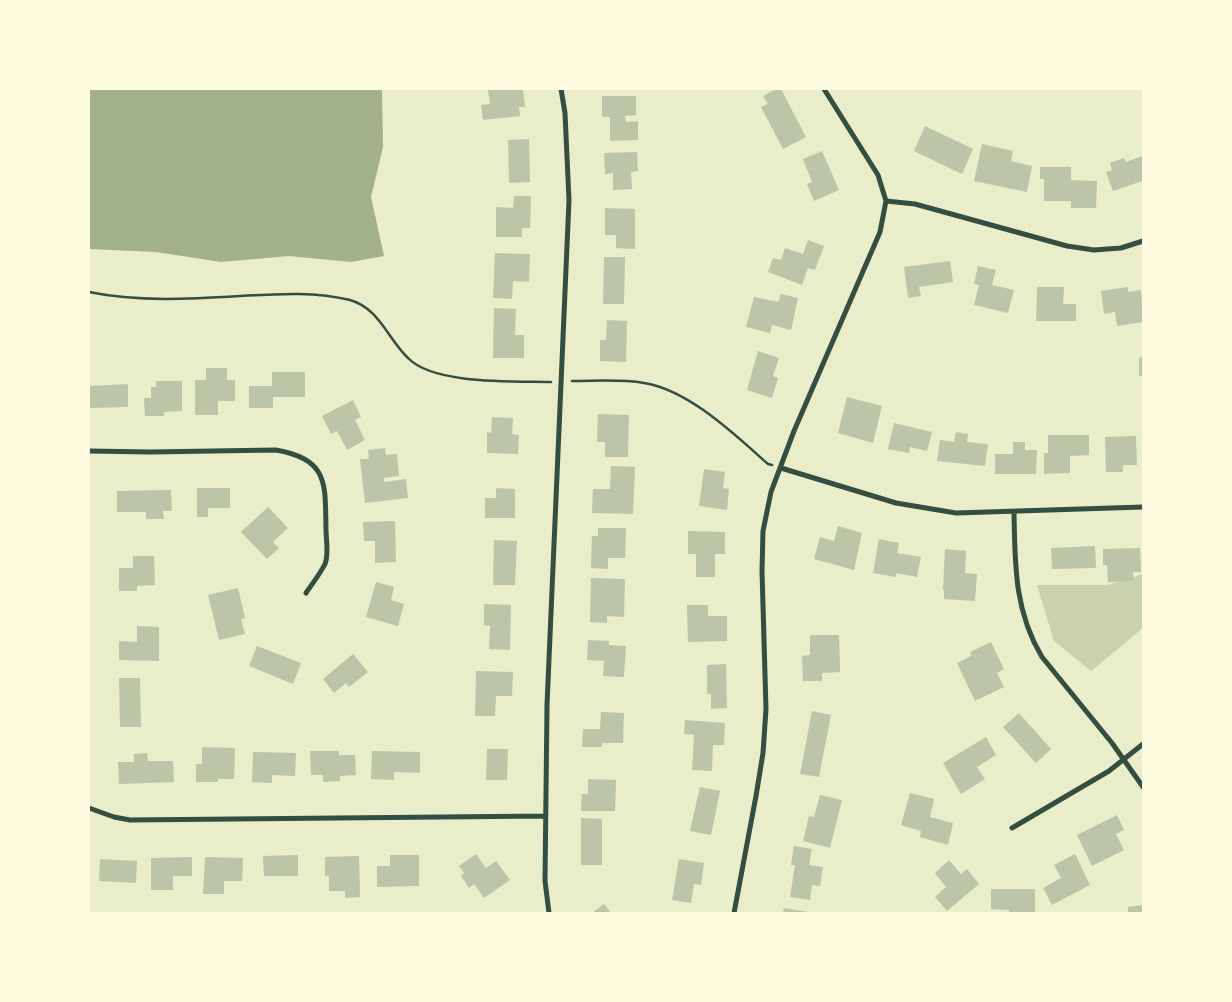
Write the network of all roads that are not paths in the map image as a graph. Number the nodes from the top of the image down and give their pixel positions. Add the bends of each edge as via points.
1 (561, 89) edge
2 (824, 89) edge
3 (886, 201) junction
4 (1143, 241) edge
5 (89, 451) edge
6 (781, 468) junction
7 (1143, 507) edge
8 (1014, 512) junction
9 (306, 593) dead end
10 (1143, 744) edge
11 (1125, 760) junction
12 (1143, 787) edge
13 (89, 808) edge
14 (545, 816) junction
15 (1012, 828) dead end
16 (549, 913) edge
17 (734, 913) edge

1 - 14 street via 569,200
2 - 3 street via 878,175
3 - 4 street via 915,204 1067,246 1094,250 1120,248
3 - 6 street via 880,232
5 - 9 street via 276,450 294,453 309,461 320,474 325,491 326,562
6 - 8 street via 896,503 956,512
6 - 17 street via 771,492 764,531 766,709 763,753
7 - 8 street
8 - 11 street via 1016,581 1032,641
10 - 11 street
11 - 12 street
11 - 15 street
13 - 14 street via 130,820
14 - 16 street via 545,881

